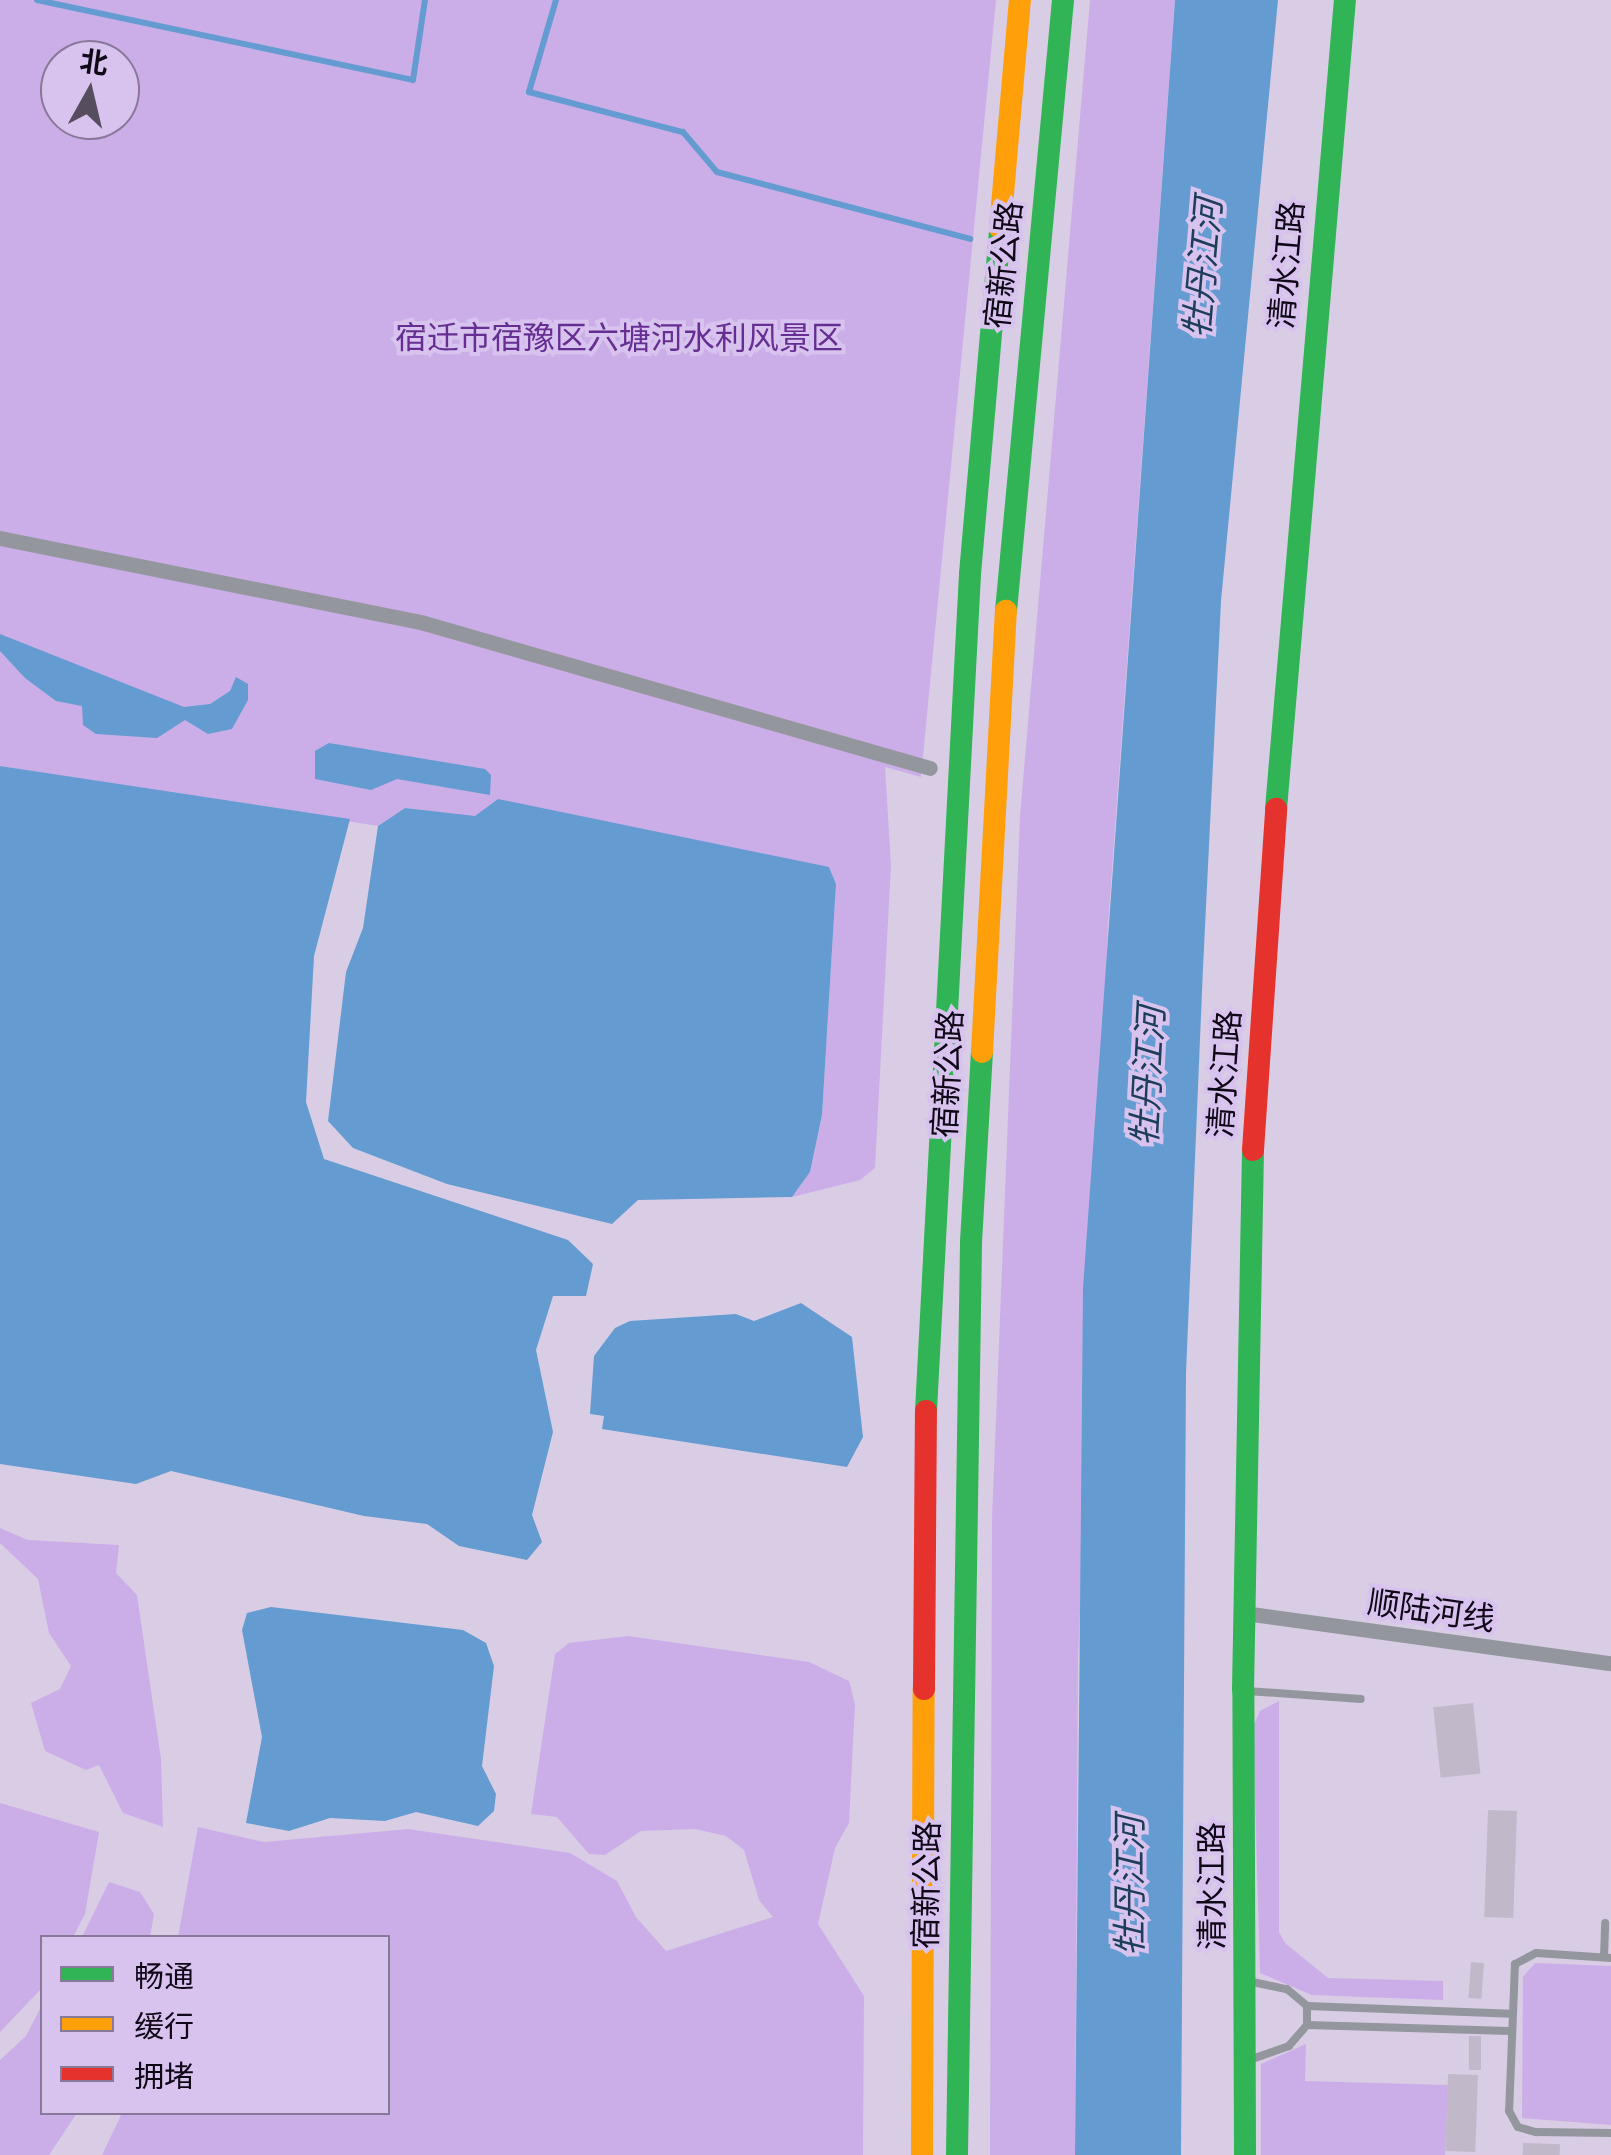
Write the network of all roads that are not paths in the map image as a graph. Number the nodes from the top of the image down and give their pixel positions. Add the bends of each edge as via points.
1 (1020, 0) edge
2 (1064, 0) edge
3 (1345, 0) edge
4 (0, 538) edge
5 (930, 768) dead end
6 (1244, 1614) junction
7 (1611, 1663) edge
8 (1243, 1690) junction
9 (1361, 1700) dead end
10 (1605, 1923) dead end
11 (1607, 1958) edge
12 (1245, 1981) junction
13 (1307, 2006) junction
14 (1510, 2014) junction
15 (1307, 2025) junction
16 (1510, 2031) junction
17 (1245, 2061) junction
18 (1611, 2132) edge
19 (922, 2155) edge
20 (956, 2155) edge
21 (1244, 2155) edge

1 - 19 main road, 宿新公路 via 970,574 926,1340
2 - 20 main road, 宿新公路 via 1012,503 971,1242
3 - 6 main road, 清水江路 via 1296,518 1252,1148
4 - 5 street via 424,623
6 - 7 street, 顺陆河线
6 - 8 main road, 清水江路
8 - 9 lane
8 - 12 main road, 清水江路
10 - 11 lane
11 - 14 lane via 1522,1958 1511,1976
12 - 13 lane via 1287,1989
12 - 17 main road, 清水江路
13 - 14 lane
13 - 15 lane
14 - 16 lane
15 - 16 lane
15 - 17 lane via 1289,2046
16 - 18 lane via 1509,2111 1518,2127
17 - 21 main road, 清水江路

